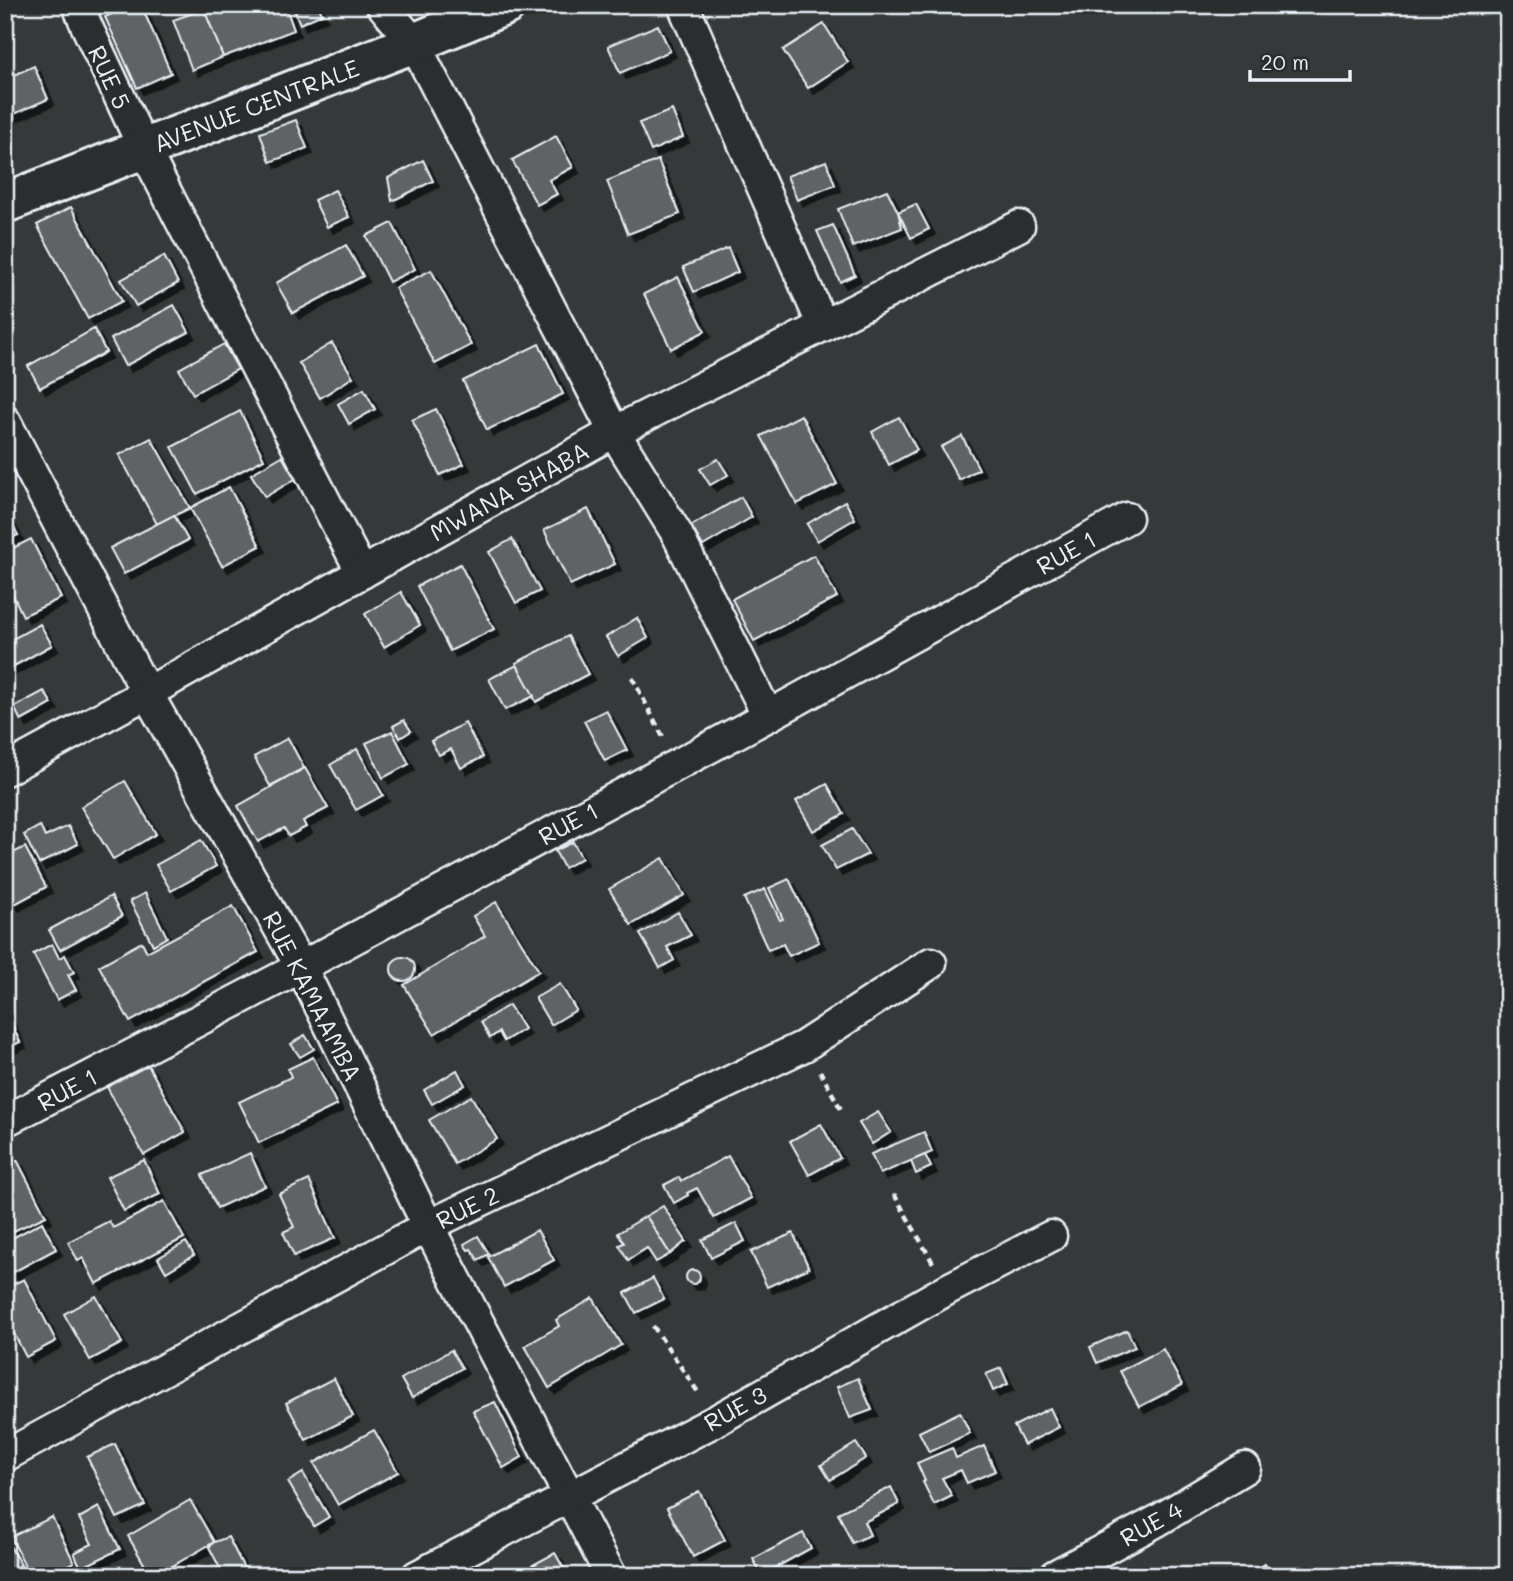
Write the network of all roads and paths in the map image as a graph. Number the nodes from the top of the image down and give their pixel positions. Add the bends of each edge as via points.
1 (78, 5) edge
2 (382, 5) edge
3 (506, 5) edge
4 (683, 5) edge
5 (414, 43) junction
6 (144, 149) junction
7 (5, 203) edge
8 (1019, 226) dead end
9 (823, 326) junction
10 (5, 421) edge
11 (614, 432) junction
12 (1127, 518) dead end
13 (362, 572) junction
14 (632, 677) dead end
15 (147, 693) junction
16 (768, 716) junction
17 (678, 764) junction
18 (5, 769) edge
19 (931, 963) dead end
20 (301, 967) junction
21 (804, 1046) junction
22 (844, 1113) dead end
23 (5, 1121) edge
24 (894, 1194) dead end
25 (428, 1226) junction
26 (1051, 1237) dead end
27 (948, 1289) junction
28 (653, 1326) dead end
29 (717, 1419) junction
30 (5, 1456) edge
31 (1245, 1468) dead end
32 (569, 1495) junction
33 (417, 1576) edge
34 (611, 1576) edge
35 (1054, 1576) edge

1 - 6 street, RUE 5
2 - 5 street
3 - 5 street, AVENUE CENTRALE
4 - 9 street
5 - 6 street, AVENUE CENTRALE
5 - 11 street
6 - 7 street, AVENUE CENTRALE
6 - 13 street, RUE 5
8 - 9 street, MWANA SHABA
9 - 11 street, MWANA SHABA
10 - 15 street, RUE KAMAAMBA
11 - 13 street, MWANA SHABA
11 - 16 street via 677,534
12 - 16 street, RUE 1
13 - 15 street, MWANA SHABA
14 - 17 path
15 - 18 street, MWANA SHABA
15 - 20 street, RUE KAMAAMBA
16 - 17 street, RUE 1
17 - 20 street, RUE 1
19 - 21 street, RUE 2
20 - 23 street, RUE 1
20 - 25 street, RUE KAMAAMBA
21 - 22 path
21 - 25 street, RUE 2
24 - 27 path
25 - 30 street, RUE 2
25 - 32 street, RUE KAMAAMBA
26 - 27 street, RUE 3
27 - 29 street, RUE 3
28 - 29 path
29 - 32 street, RUE 3
31 - 35 street, RUE 4
32 - 33 street, RUE 3
32 - 34 street, RUE KAMAAMBA

